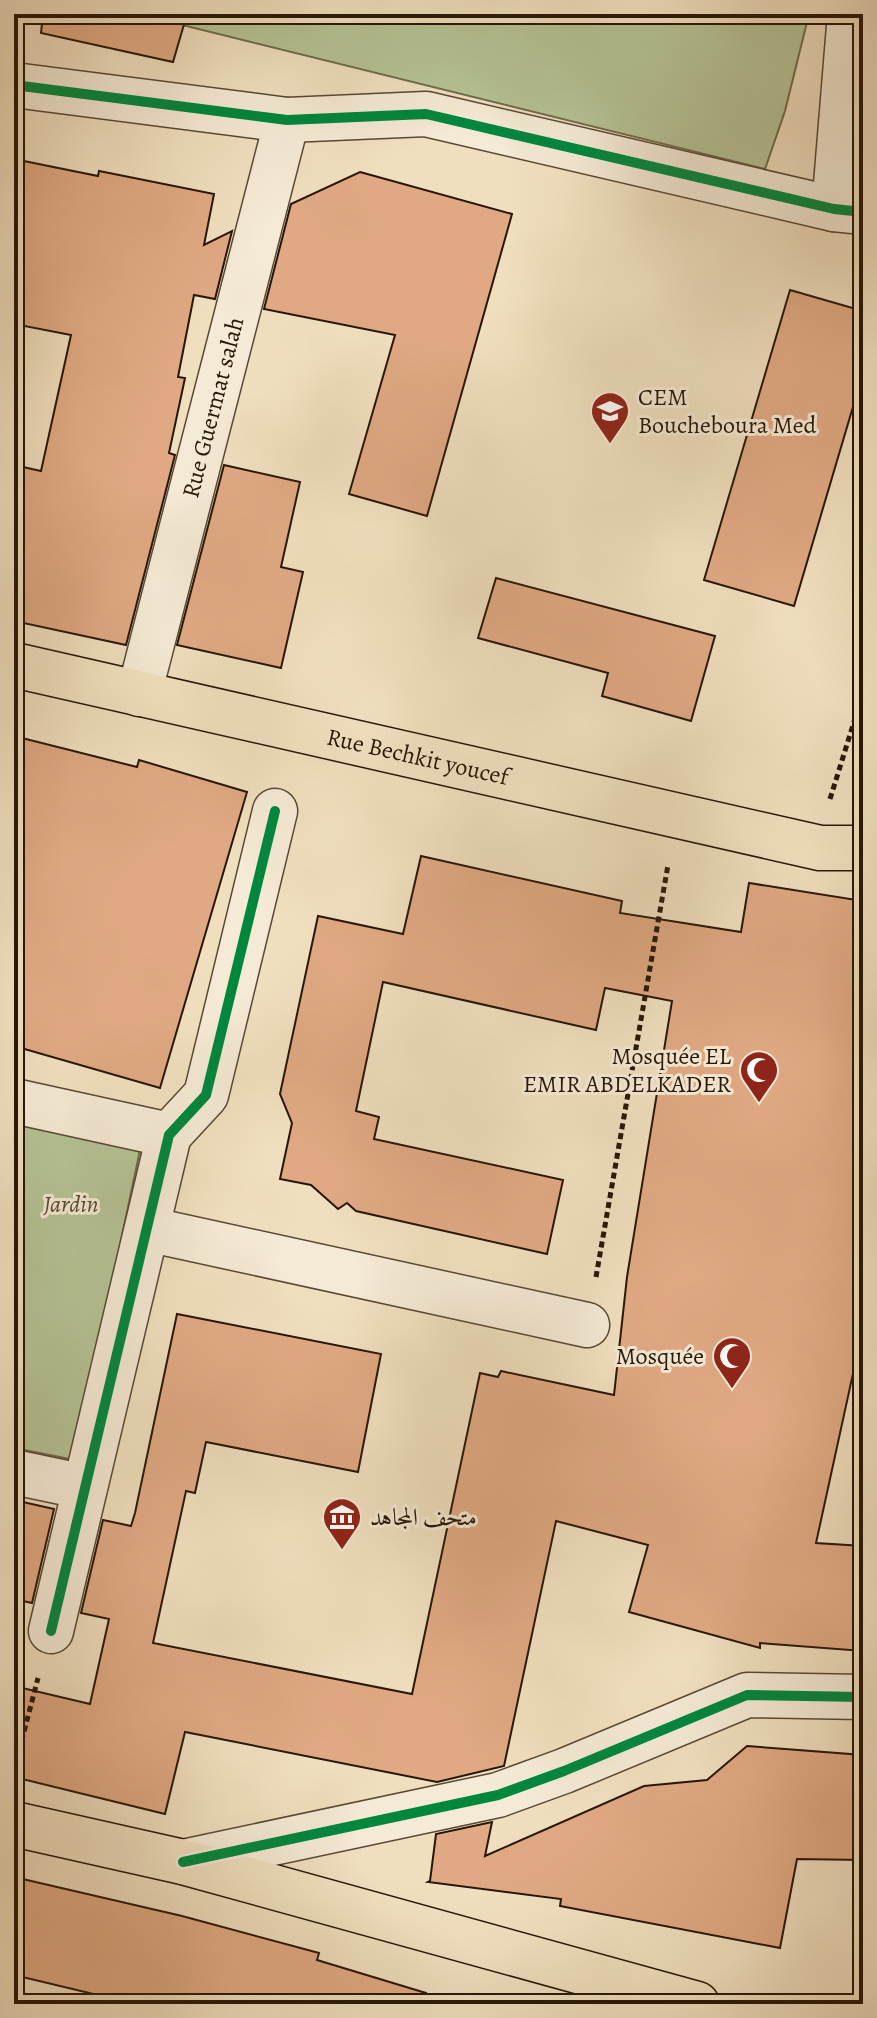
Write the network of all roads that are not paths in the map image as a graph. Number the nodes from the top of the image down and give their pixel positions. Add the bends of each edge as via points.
1 (850, 14) edge
2 (14, 85) edge
3 (287, 120) junction
4 (848, 210) edge
5 (14, 665) edge
6 (139, 694) junction
7 (275, 811) dead end
8 (863, 848) edge
9 (14, 1101) edge
10 (169, 1135) junction
11 (147, 1229) junction
12 (587, 1325) road end
13 (14, 1472) edge
14 (85, 1487) junction
15 (51, 1631) road end
16 (863, 1697) edge
17 (14, 1824) edge
18 (183, 1862) junction
19 (697, 2004) edge

1 - 4 street
2 - 3 street
3 - 4 street via 426,114
3 - 6 street, Rue Guermat salah
5 - 6 main road, Rue Bechkit youcef
6 - 8 main road, Rue Bechkit youcef via 820,848
7 - 10 street via 206,1095
9 - 10 street
10 - 11 street
11 - 12 street
11 - 14 street
13 - 14 street
14 - 15 street
16 - 18 street via 747,1695 498,1795
17 - 18 main road
18 - 19 main road

